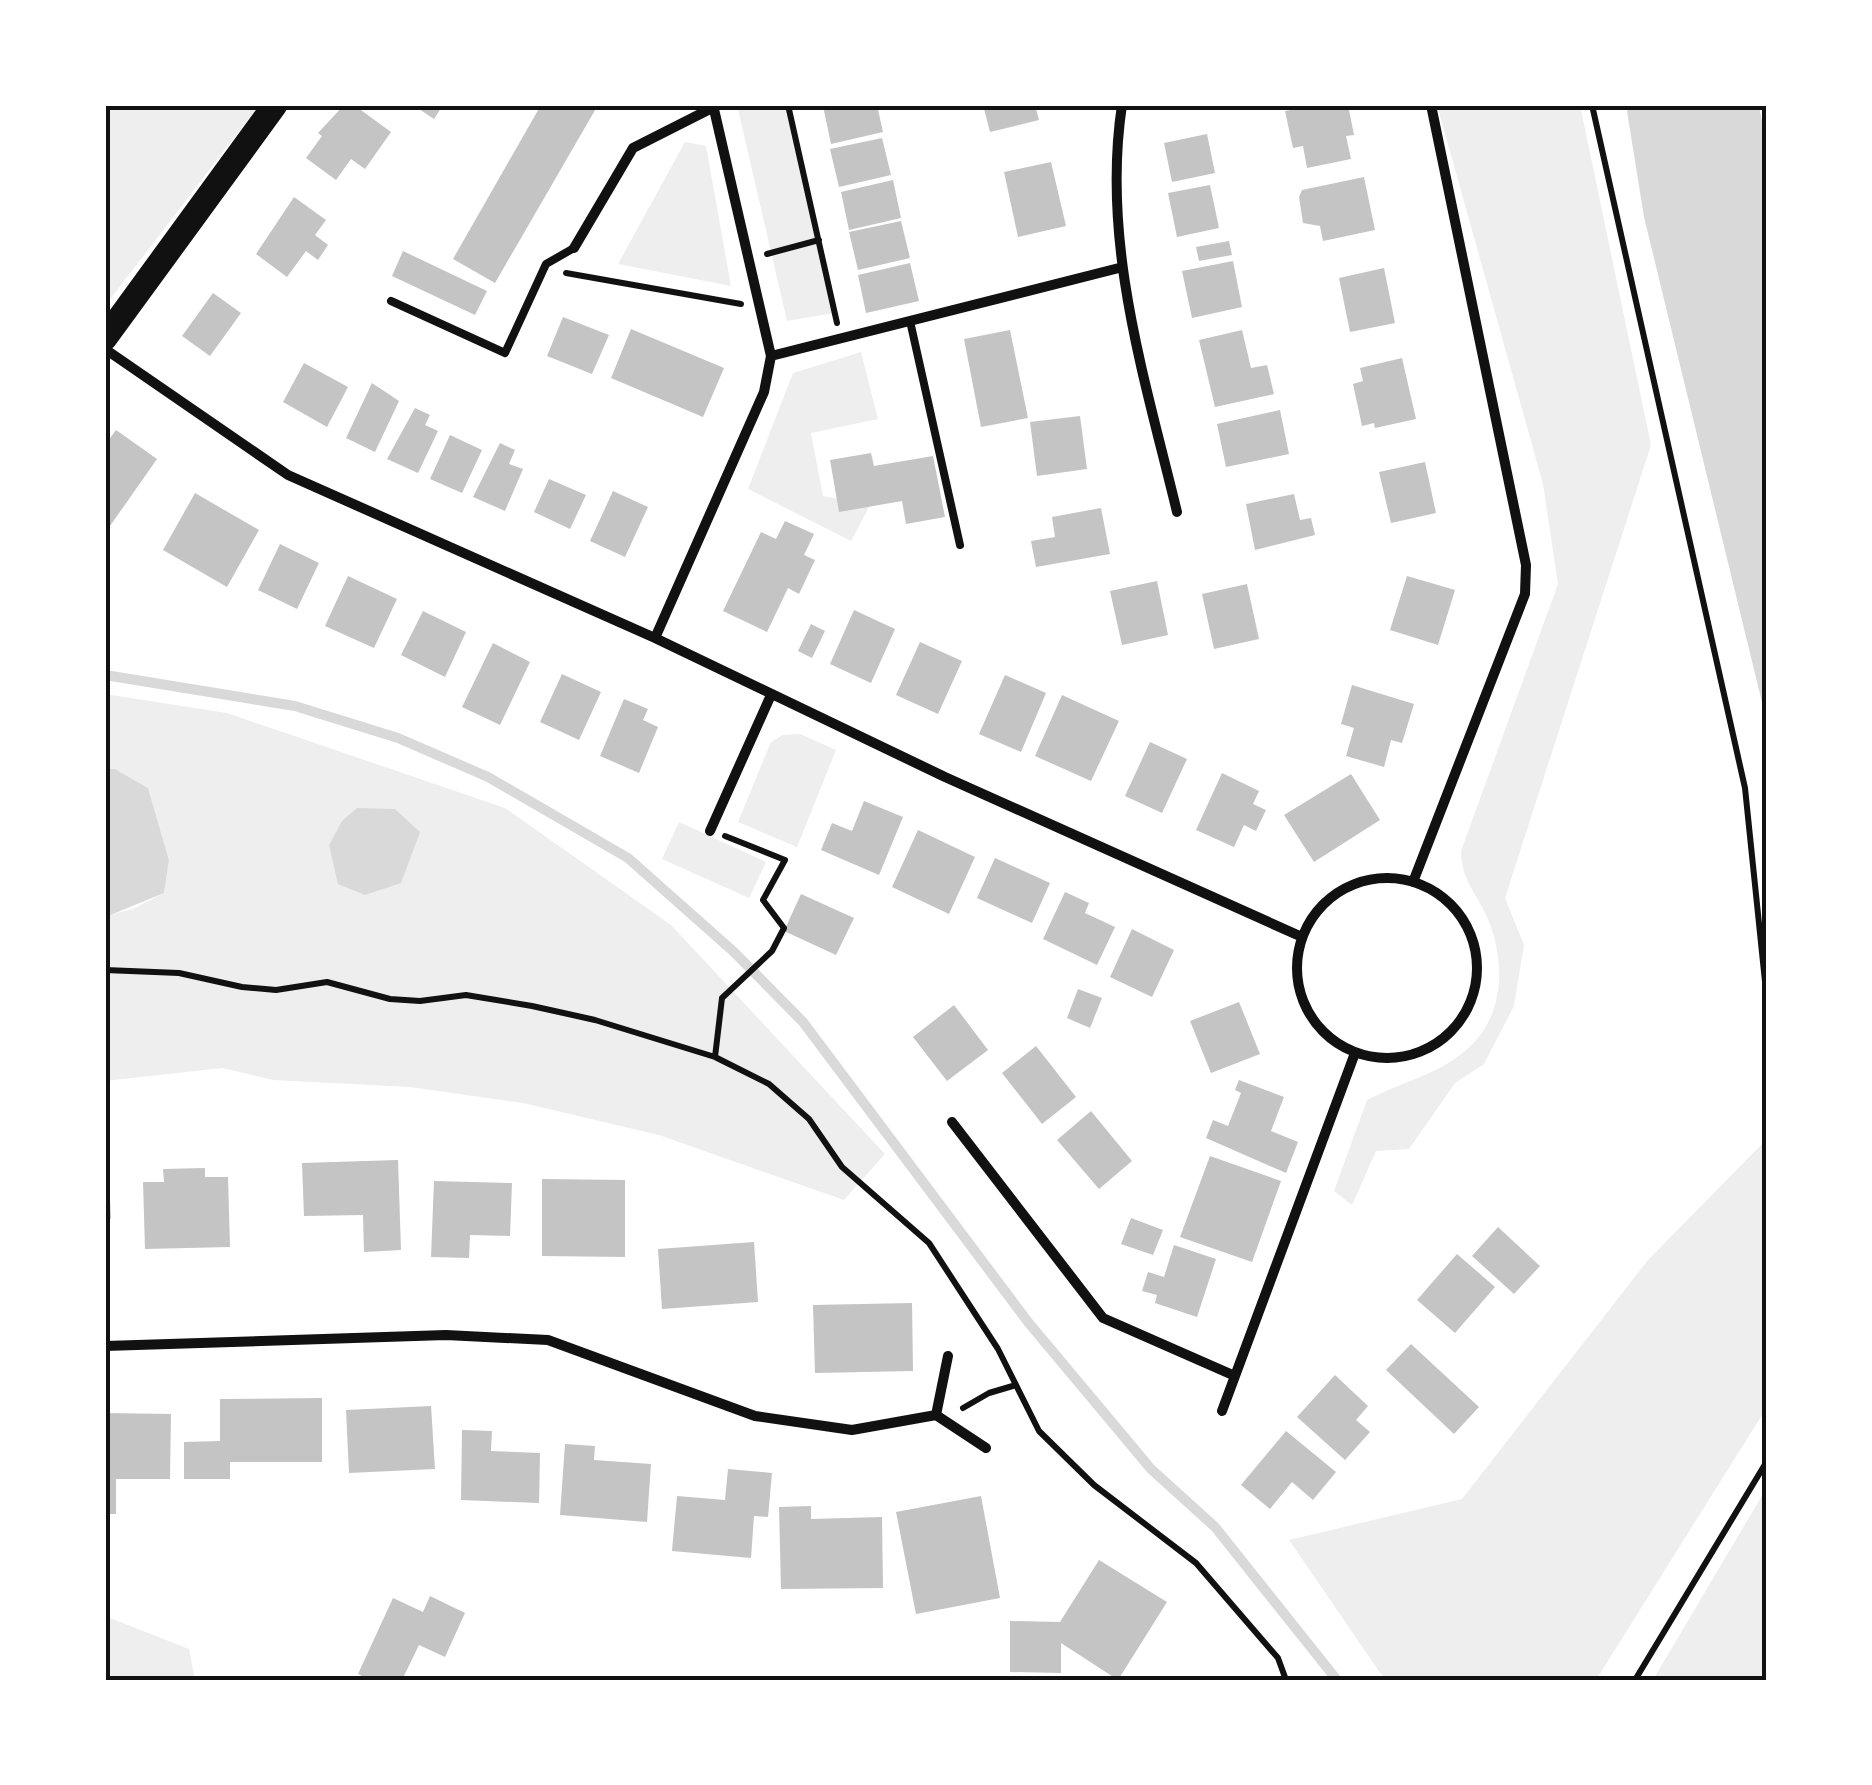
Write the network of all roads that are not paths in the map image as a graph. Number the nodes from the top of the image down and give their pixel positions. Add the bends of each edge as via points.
1 (275, 105) edge
2 (1122, 105) edge
3 (1432, 105) edge
4 (712, 107) edge
5 (574, 248) joint
6 (1119, 268) junction
7 (390, 301) dead end
8 (910, 321) junction
9 (105, 338) edge
10 (105, 349) edge
11 (771, 356) junction
12 (1176, 512) dead end
13 (960, 545) dead end
14 (655, 638) junction
15 (771, 695) junction
16 (710, 830) road end
17 (1413, 882) junction
18 (1302, 937) junction
19 (1354, 1052) junction
20 (952, 1122) dead end
21 (105, 1346) edge
22 (948, 1356) dead end
23 (1235, 1376) junction
24 (1222, 1411) dead end
25 (936, 1416) junction
26 (986, 1448) dead end

1 - 9 main road
2 - 6 street
3 - 17 street via 1526,565 1525,594
4 - 5 street via 633,148
4 - 11 street
5 - 7 lane via 546,264 505,352
6 - 8 street
6 - 12 street
8 - 11 street
8 - 13 lane
10 - 14 street via 288,475
11 - 14 street via 764,392
14 - 15 street
15 - 16 street
15 - 18 street
17 - 18 street via 1368,880 1346,887 1312,917
17 - 19 street via 1437,893 1470,933 1475,985 1459,1020 1431,1047 1393,1057
18 - 19 street via 1297,971 1304,1006 1334,1041
19 - 23 street
20 - 23 street via 1103,1318
21 - 25 street via 446,1335 548,1340 755,1416 852,1430
22 - 25 street
23 - 24 street
25 - 26 street

